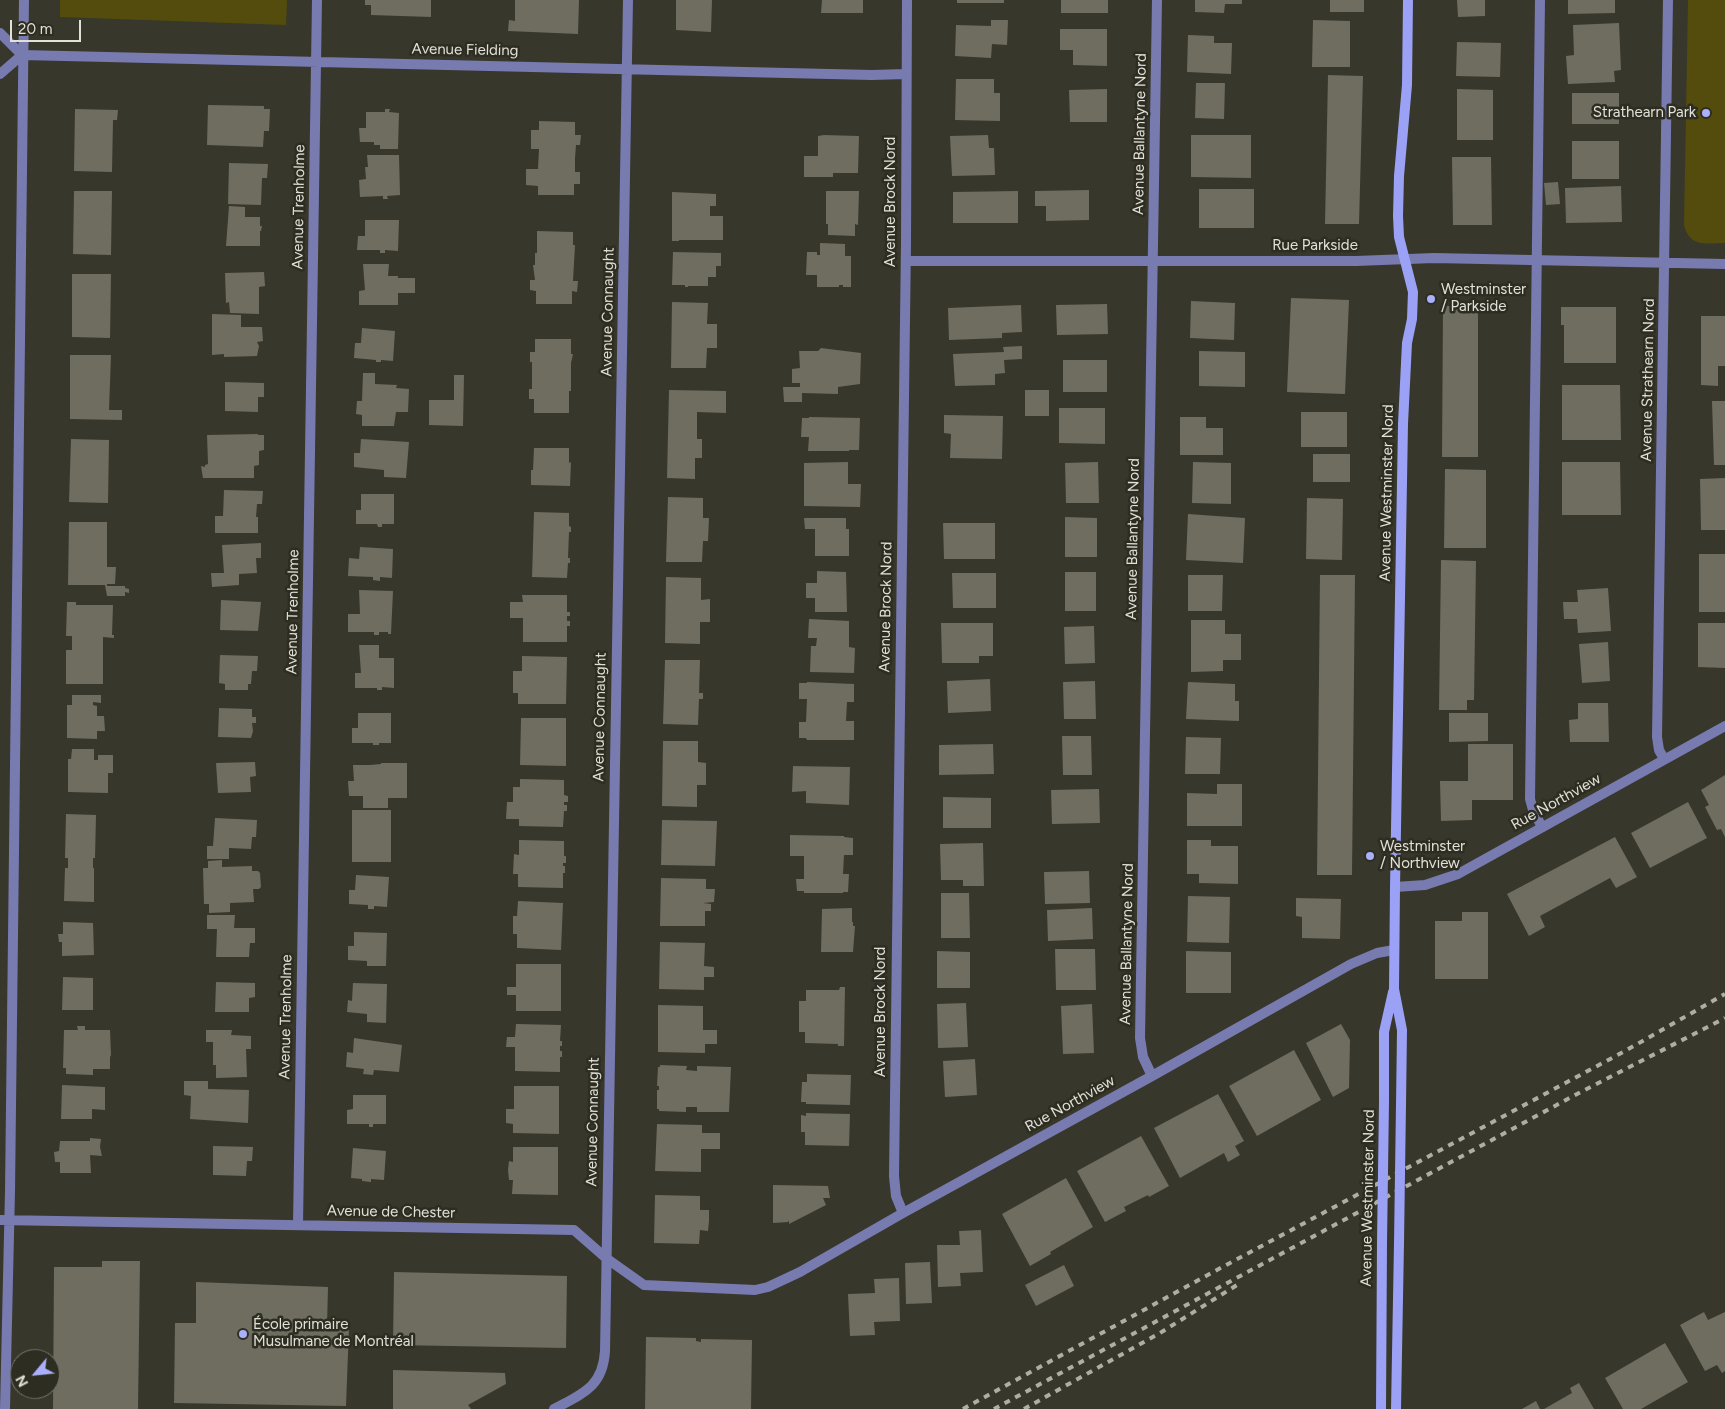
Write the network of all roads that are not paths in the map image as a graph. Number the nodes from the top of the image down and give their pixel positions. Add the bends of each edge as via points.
1 (24, 0) edge
2 (317, 0) edge
3 (628, 0) edge
4 (907, 0) edge
5 (1157, 0) edge
6 (1408, 0) edge
7 (1540, 0) edge
8 (1668, 0) edge
9 (0, 32) edge
10 (22, 55) junction
11 (316, 62) junction
12 (627, 69) junction
13 (0, 74) edge
14 (906, 74) junction
15 (1405, 260) junction
16 (1536, 260) junction
17 (906, 261) junction
18 (1153, 261) junction
19 (1664, 262) junction
20 (1725, 264) edge
21 (1725, 726) edge
22 (1664, 759) junction
23 (1542, 827) junction
24 (1395, 887) junction
25 (1394, 950) junction
26 (1394, 988) junction
27 (1152, 1076) junction
28 (903, 1213) junction
29 (4, 1220) edge
30 (298, 1225) junction
31 (606, 1258) junction
32 (762, 1289) joint
33 (5, 1409) edge
34 (554, 1409) edge
35 (1381, 1409) edge
36 (1396, 1409) edge

1 - 10 street
2 - 11 street, Avenue Trenholme
3 - 12 street, Avenue Connaught
4 - 14 street, Avenue Brock Nord
5 - 18 street, Avenue Ballantyne Nord
6 - 15 street, Avenue Westminster Nord via 1407,86 1398,206 1399,237
7 - 16 street
8 - 19 street, Avenue Strathearn Nord
9 - 10 street
10 - 11 street, Avenue Fielding
10 - 13 street
10 - 29 street
11 - 12 street, Avenue Fielding
11 - 30 street, Avenue Trenholme
12 - 14 street, Avenue Fielding
12 - 31 street, Avenue Connaught
14 - 17 street, Avenue Brock Nord
15 - 16 street, Rue Parkside
15 - 18 street, Rue Parkside
15 - 24 street, Avenue Westminster Nord via 1412,287 1412,319 1407,343 1403,424
16 - 19 street, Rue Parkside
16 - 23 street via 1530,799
17 - 18 street, Rue Parkside
17 - 28 street, Avenue Brock Nord via 894,1166 896,1196
18 - 27 street, Avenue Ballantyne Nord via 1140,1038 1143,1057
19 - 20 street, Rue Parkside
19 - 22 street, Avenue Strathearn Nord via 1657,737
21 - 22 street, Rue Northview
22 - 23 street, Rue Northview
23 - 24 street, Rue Northview via 1448,879
24 - 25 street, Avenue Westminster Nord
25 - 26 street, Avenue Westminster Nord
25 - 27 street, Rue Northview via 1377,953 1352,964
26 - 35 street, Avenue Westminster Nord, bridge via 1384,1032
26 - 36 street, Avenue Westminster Nord, bridge via 1402,1030
27 - 28 street, Rue Northview
28 - 32 street, Rue Northview via 800,1272
29 - 30 street, Avenue de Chester
29 - 33 street
30 - 31 street, Avenue de Chester via 574,1230
31 - 32 street, Avenue de Chester via 644,1285
31 - 34 street, Avenue Connaught via 604,1364 594,1385

